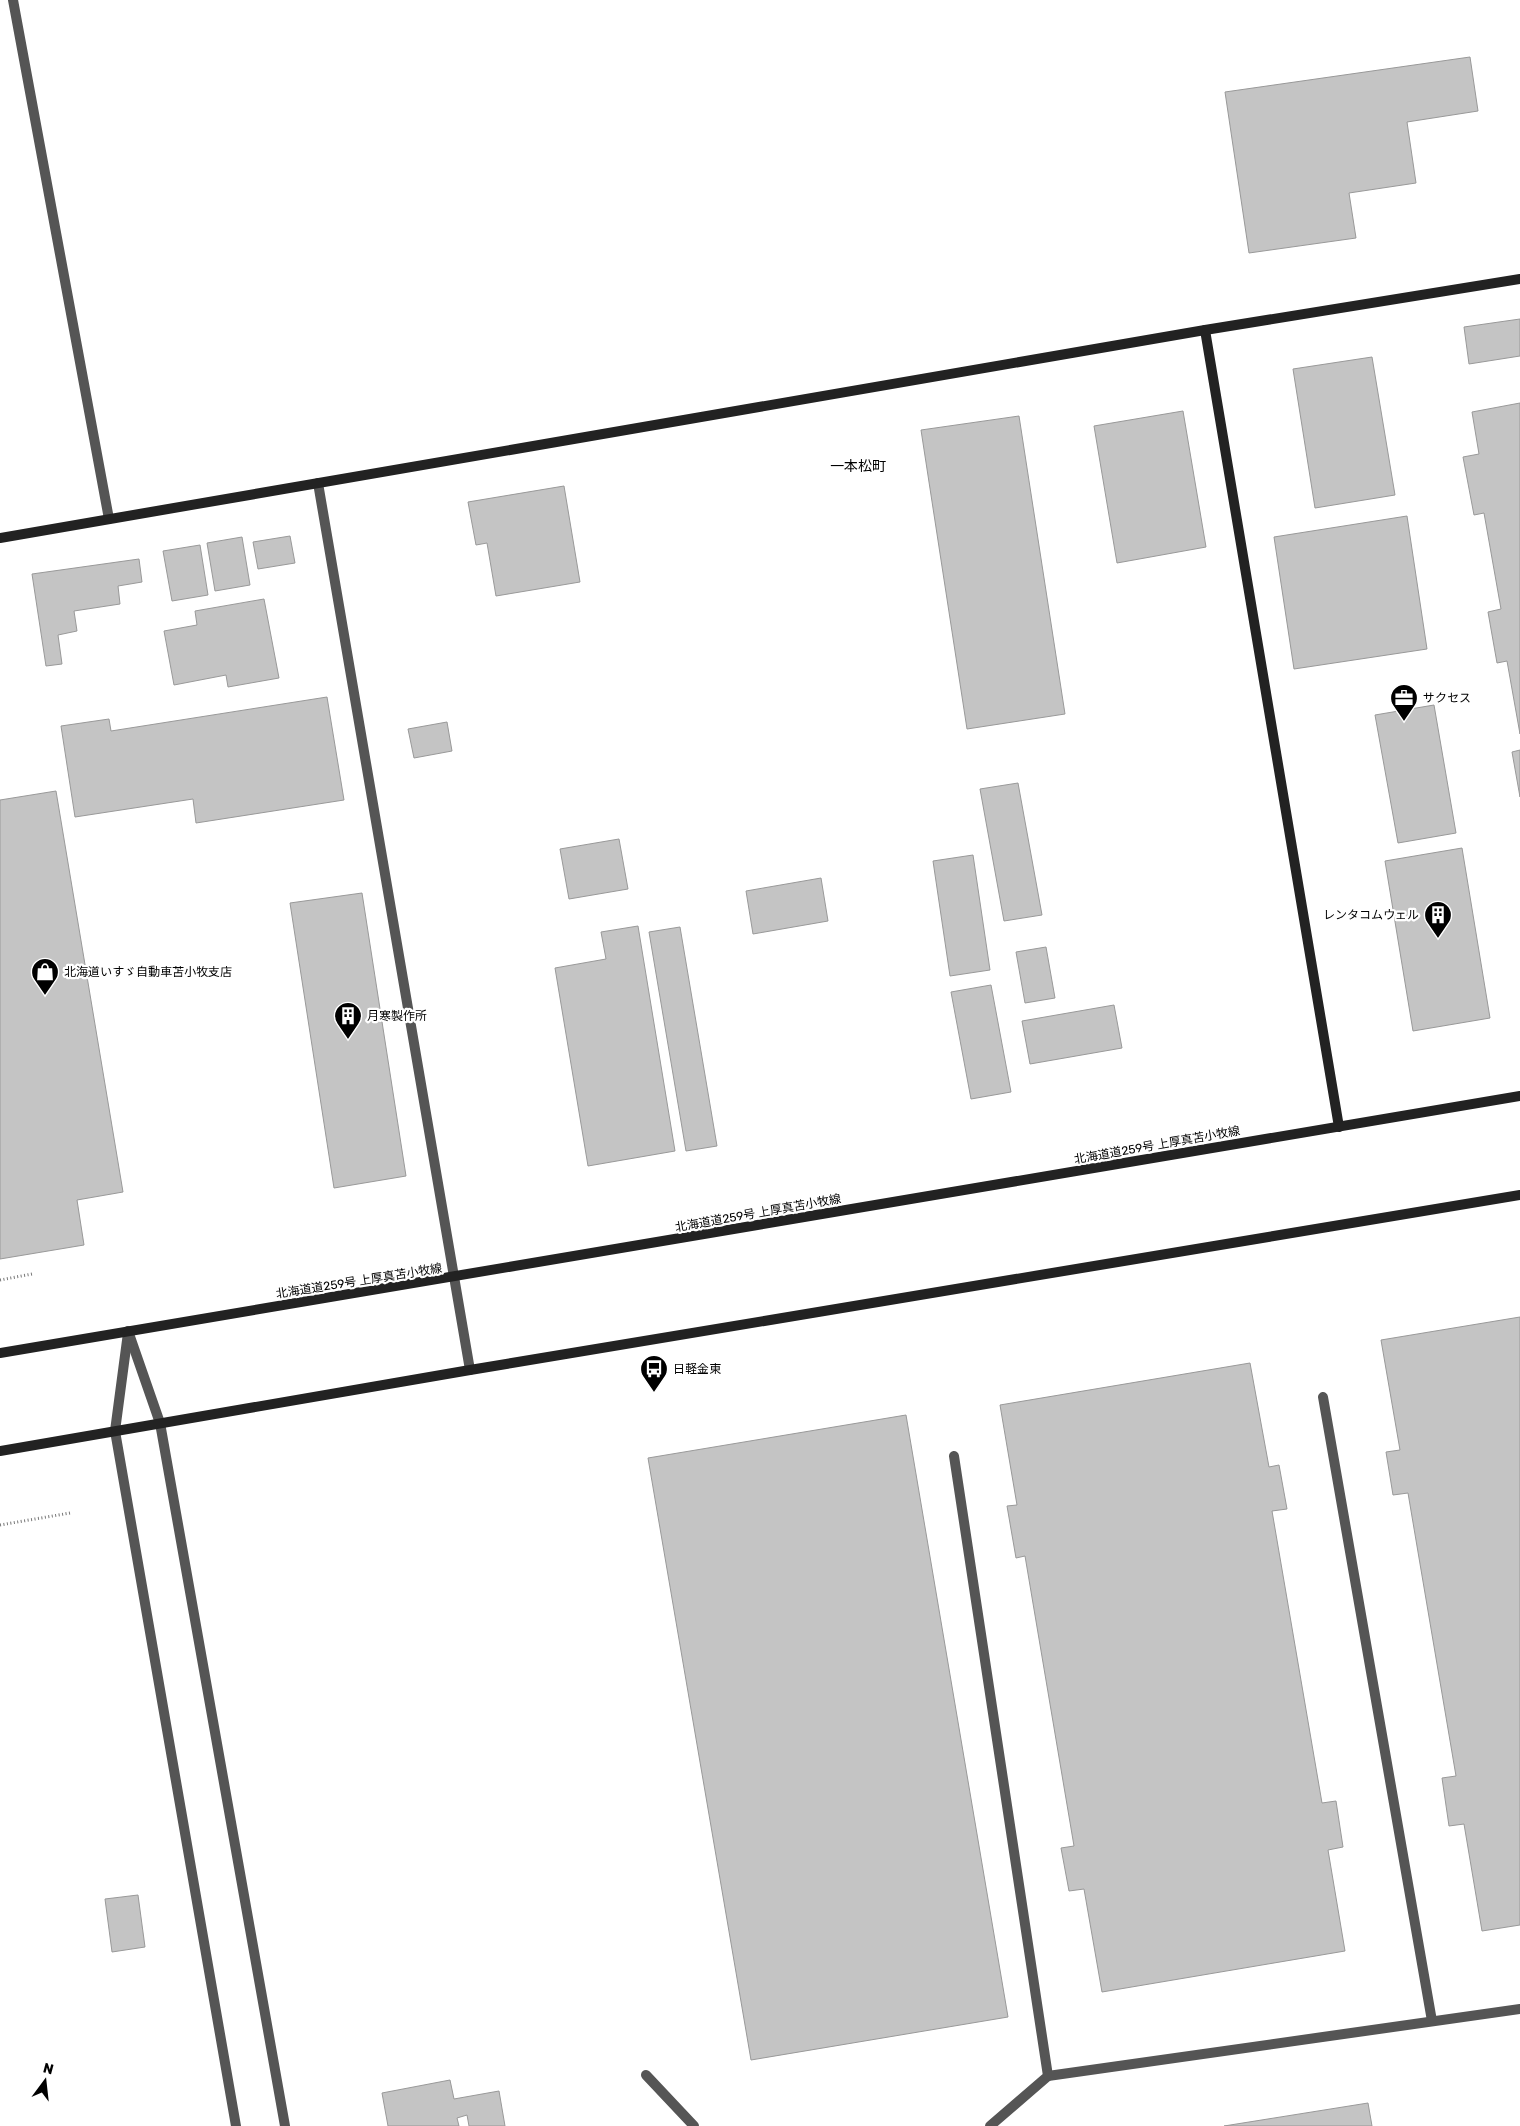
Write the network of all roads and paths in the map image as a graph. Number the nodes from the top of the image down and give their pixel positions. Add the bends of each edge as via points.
1 (13, 0) edge
2 (1520, 279) edge
3 (1205, 330) junction
4 (318, 484) junction
5 (109, 519) junction
6 (0, 538) edge
7 (1520, 1096) edge
8 (1339, 1127) junction
9 (1520, 1195) edge
10 (32, 1274) dead end
11 (454, 1278) junction
12 (0, 1280) edge
13 (128, 1331) junction
14 (0, 1354) edge
15 (470, 1370) junction
16 (1323, 1397) dead end
17 (160, 1423) junction
18 (115, 1431) junction
19 (0, 1451) edge
20 (954, 1456) dead end
21 (70, 1513) dead end
22 (0, 1525) edge
23 (1520, 2009) edge
24 (1432, 2021) junction
25 (646, 2075) dead end
26 (1048, 2076) junction
27 (236, 2126) edge
28 (285, 2126) edge
29 (694, 2126) edge
30 (990, 2126) edge

1 - 5 street
2 - 3 main road
3 - 4 main road
3 - 8 main road
4 - 5 main road
4 - 11 street
5 - 6 main road
7 - 8 main road, 北海道道259号 上厚真苫小牧線
8 - 11 main road, 北海道道259号 上厚真苫小牧線
9 - 15 main road
10 - 12 path
11 - 13 main road, 北海道道259号 上厚真苫小牧線
11 - 15 street
13 - 14 main road, 北海道道259号 上厚真苫小牧線
13 - 17 street
13 - 18 street
15 - 17 main road
16 - 24 street
17 - 18 main road
17 - 28 street
18 - 19 main road
18 - 27 street
20 - 26 street
21 - 22 path
23 - 24 street
24 - 26 street
25 - 29 street
26 - 30 street

